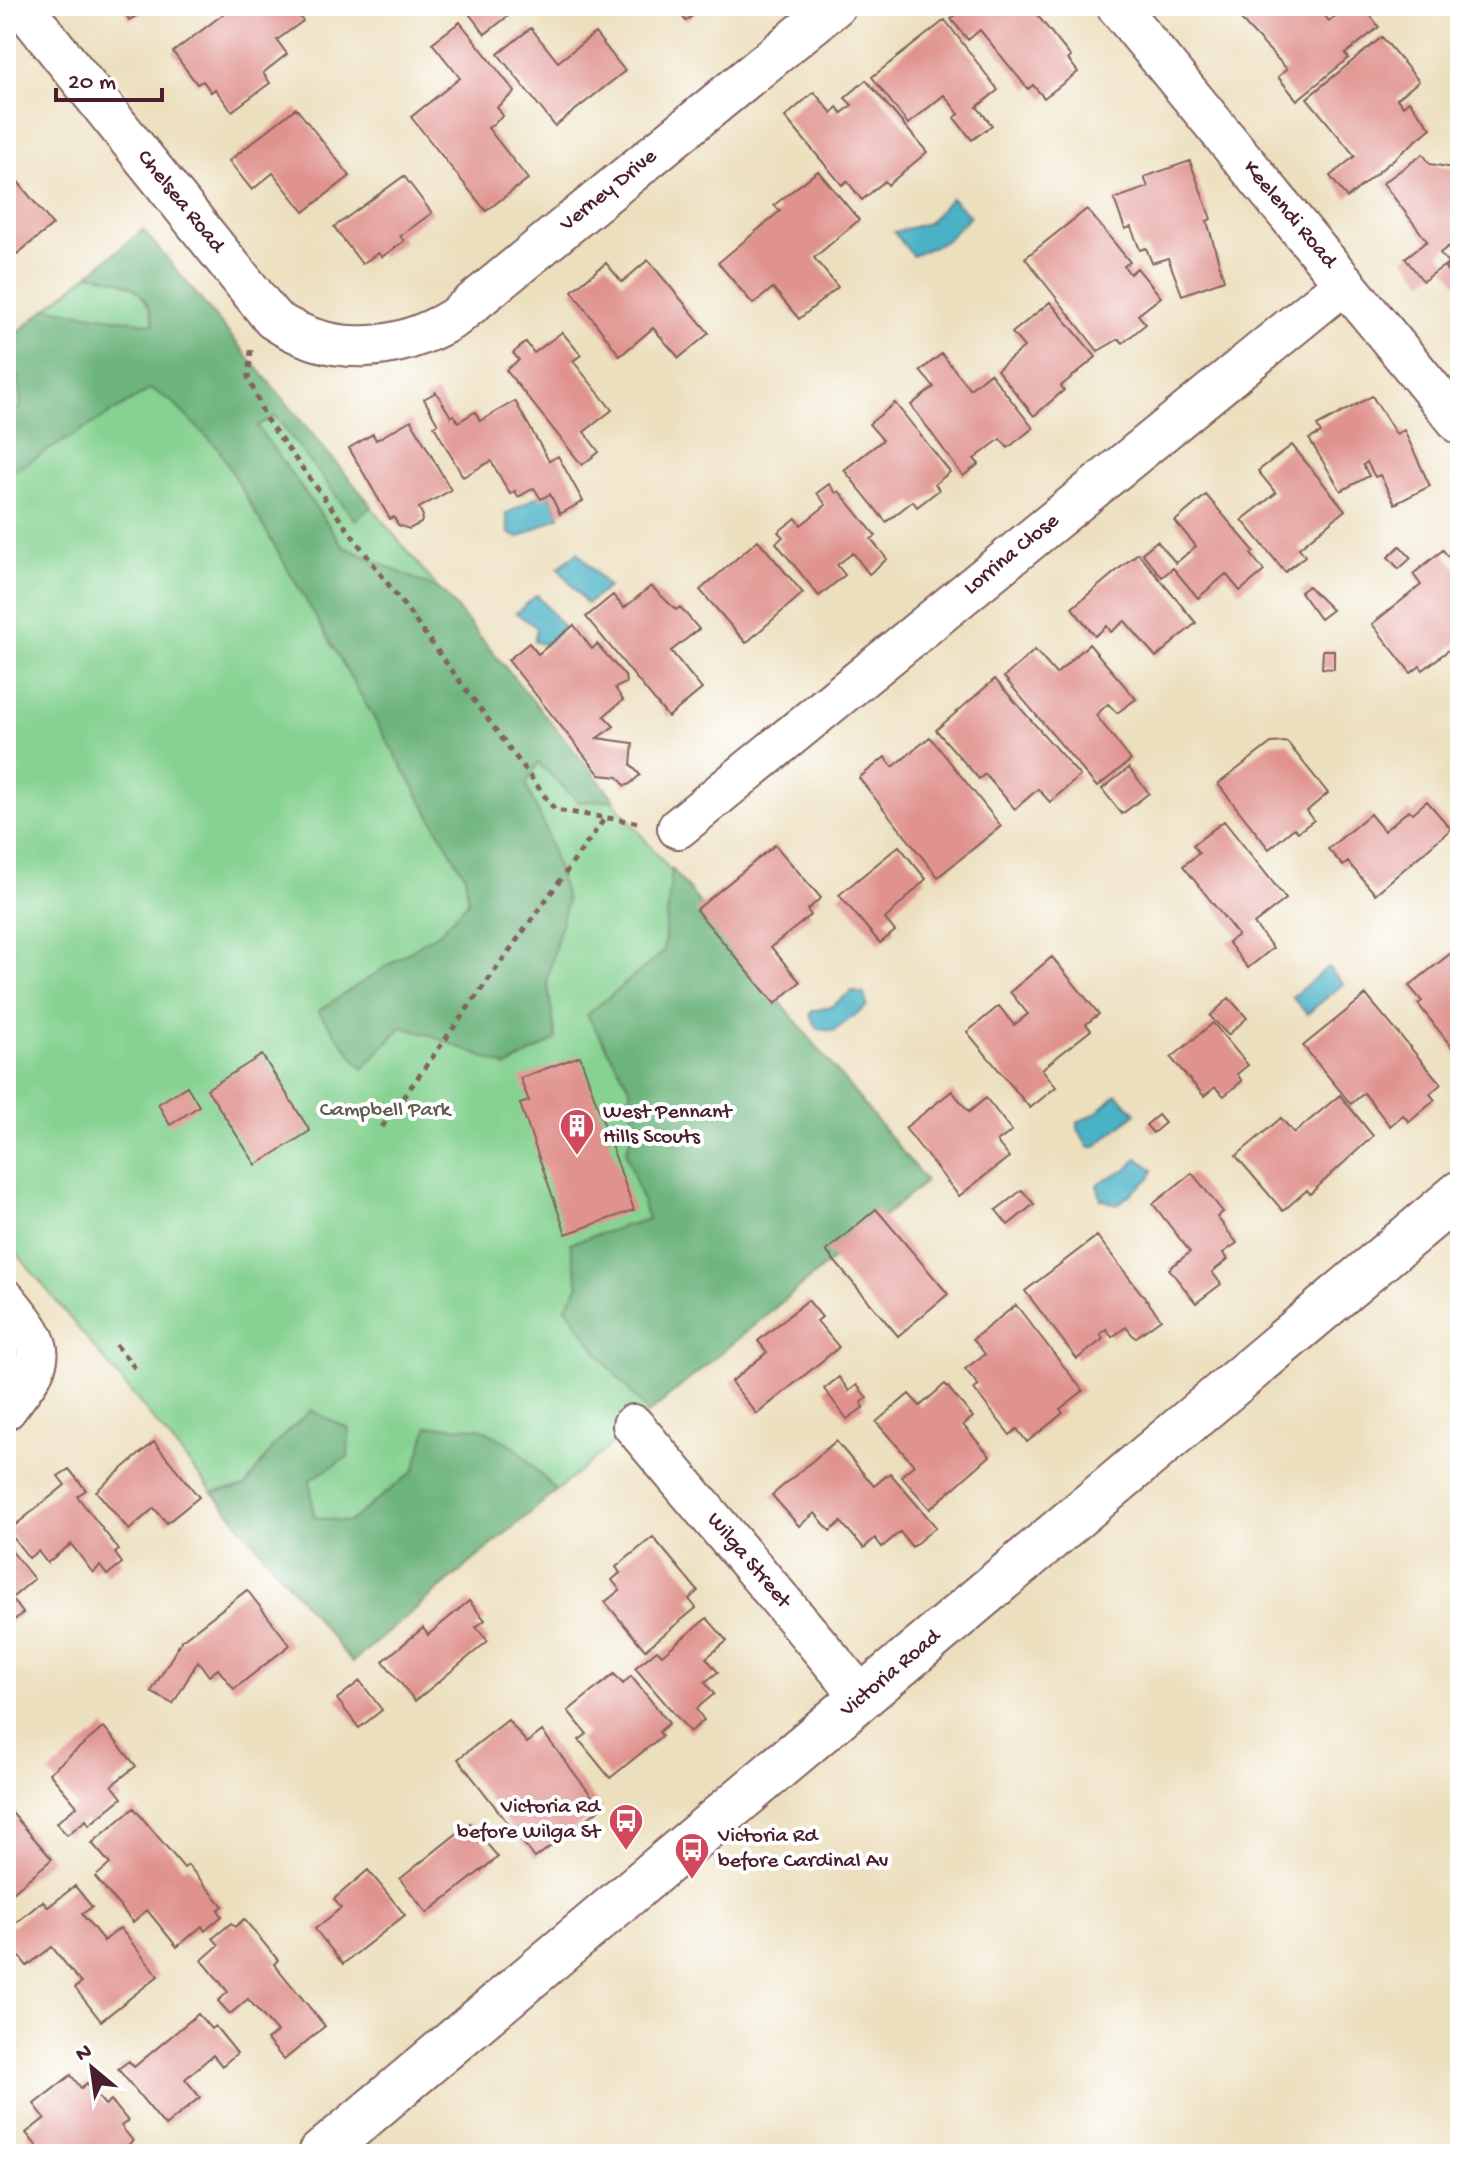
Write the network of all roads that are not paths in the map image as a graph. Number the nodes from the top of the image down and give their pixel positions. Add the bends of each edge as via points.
1 (22, 6) edge
2 (835, 6) edge
3 (1117, 6) edge
4 (1345, 283) junction
5 (369, 347) joint
6 (1460, 424) edge
7 (678, 828) road end
8 (1460, 1193) edge
9 (6, 1300) edge
10 (6, 1409) edge
11 (633, 1425) dead end
12 (863, 1698) junction
13 (332, 2150) edge

1 - 5 street, Chelsea Road via 273,319 326,345
2 - 5 street, Verney Drive via 454,318 425,336
3 - 4 street, Keelendi Road
4 - 6 street, Keelendi Road
4 - 7 street, Lorrina Close
8 - 12 street, Victoria Road
9 - 10 street via 37,1344 36,1370
11 - 12 street, Wilga Street
12 - 13 street, Victoria Road

